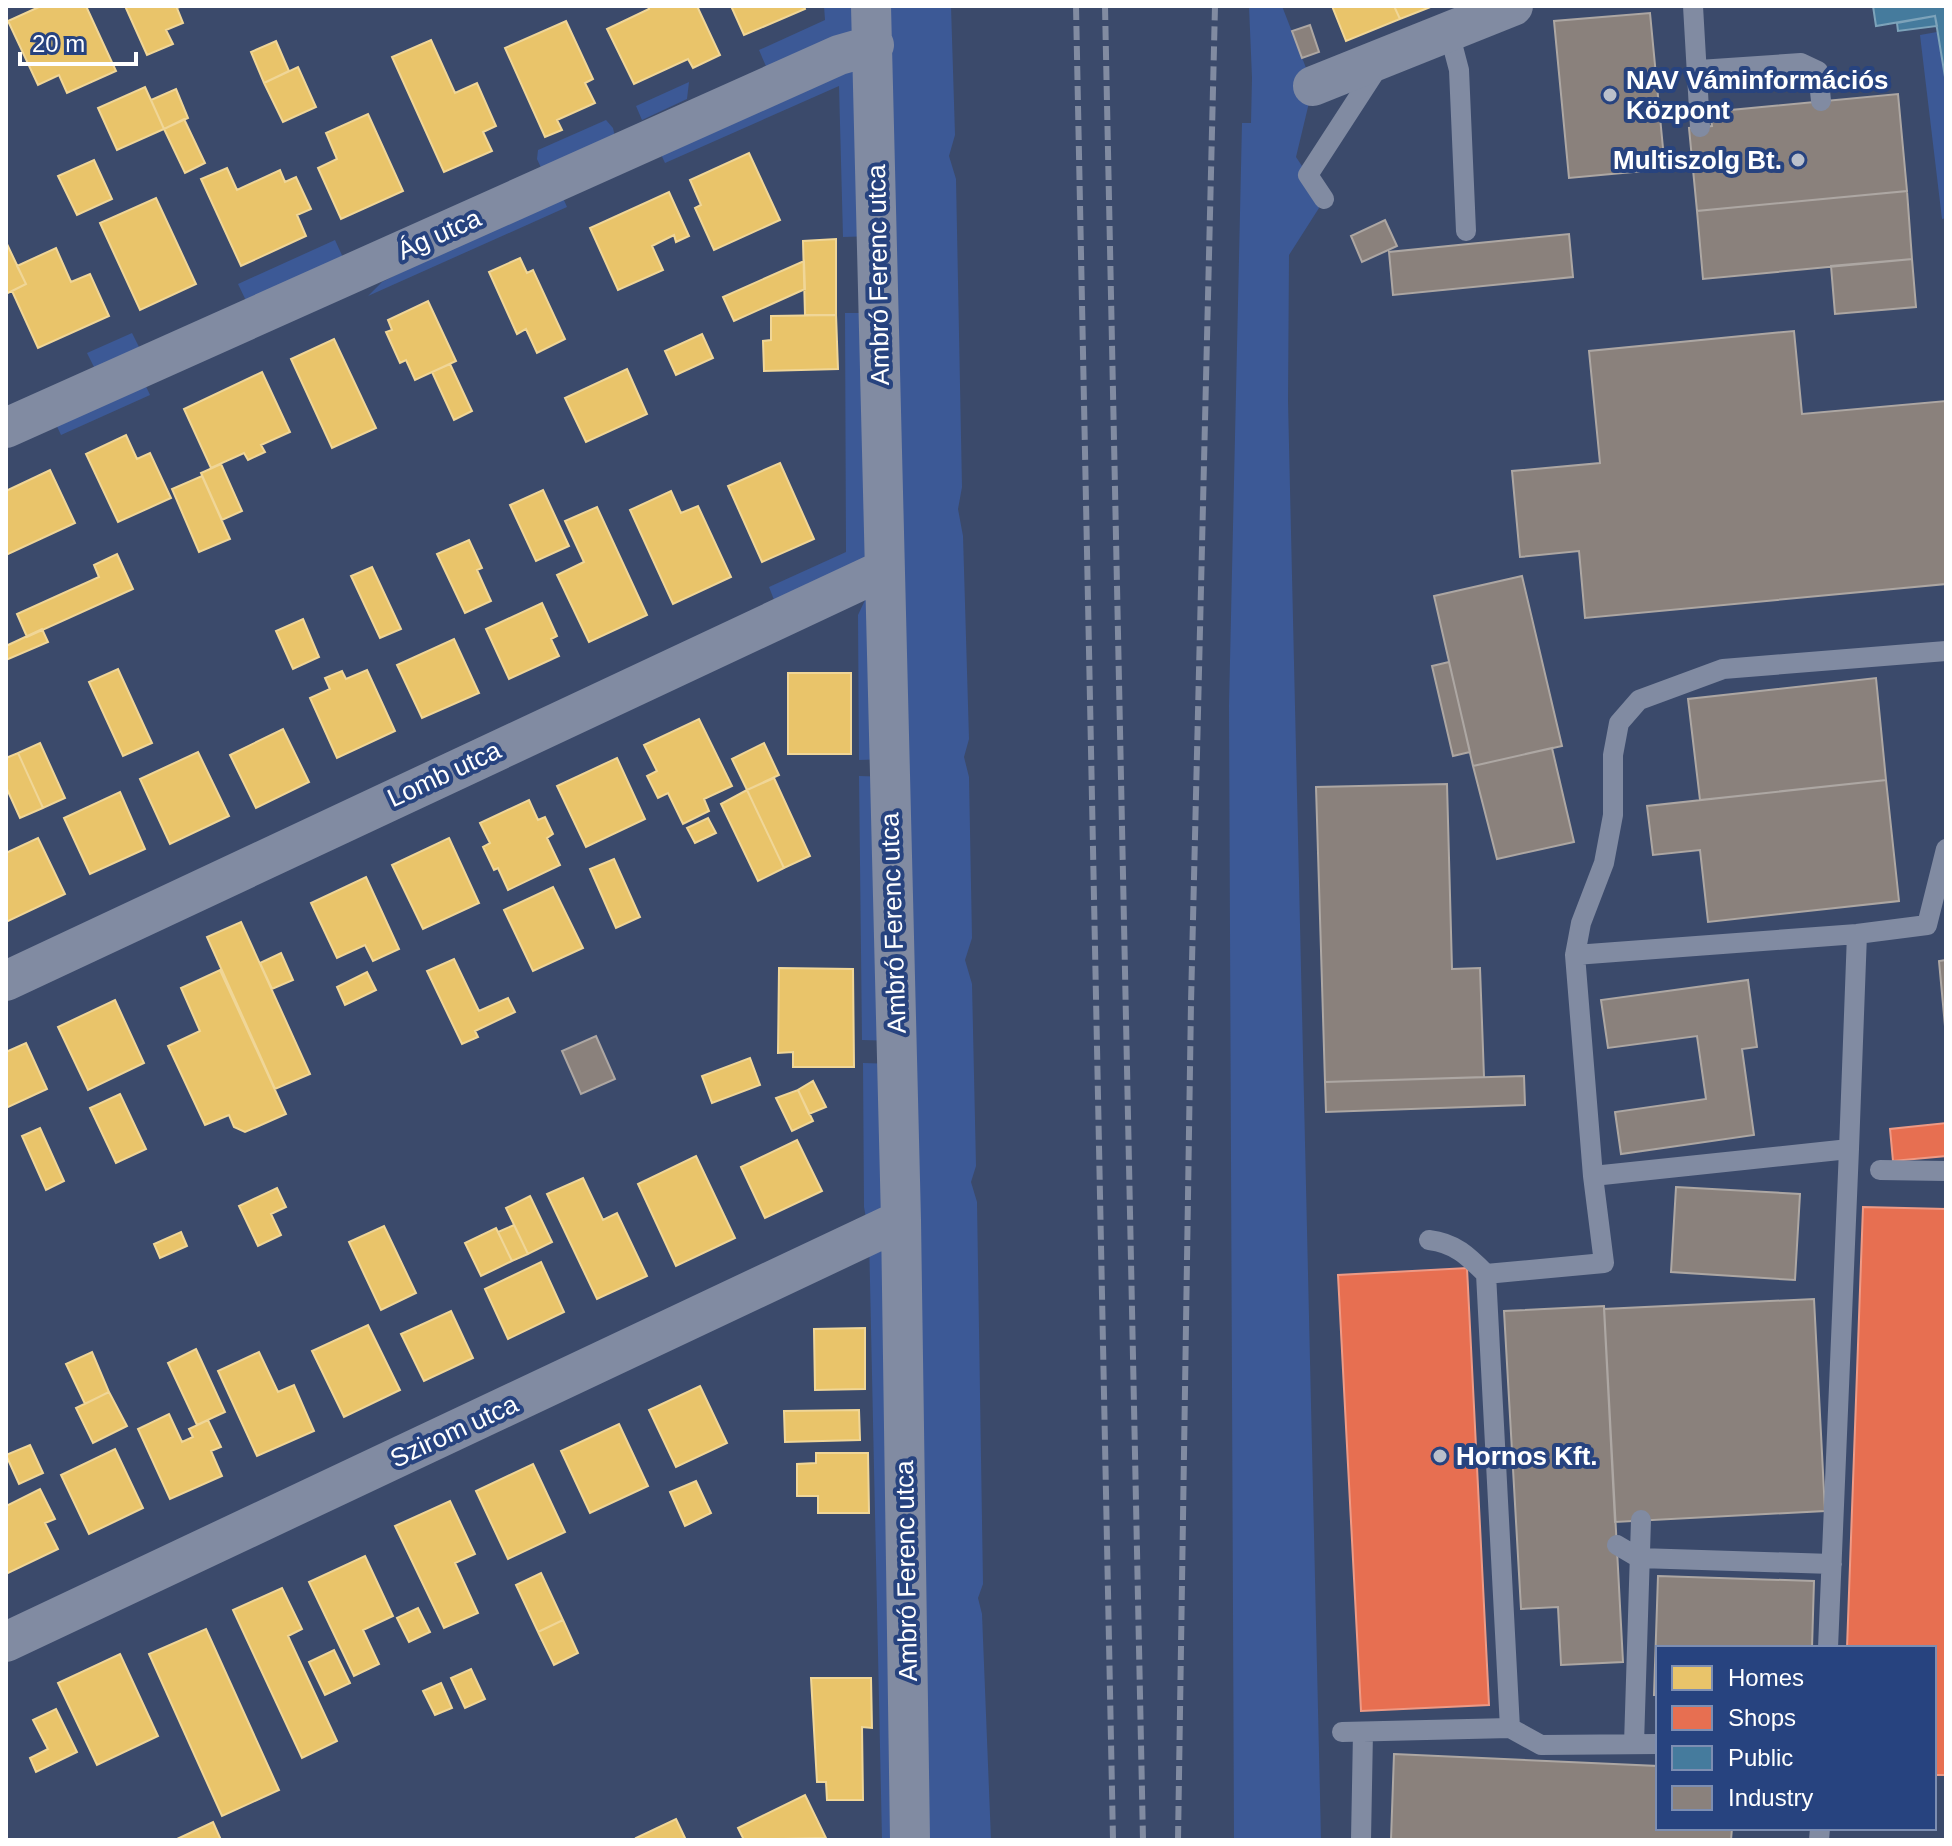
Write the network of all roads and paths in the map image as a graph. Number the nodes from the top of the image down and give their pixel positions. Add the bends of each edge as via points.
1 (871, 6) edge
2 (1513, 6) edge
3 (1693, 6) edge
4 (1449, 32) junction
5 (874, 45) junction
6 (1384, 57) junction
7 (1699, 70) junction
8 (1313, 86) dead end
9 (1821, 101) dead end
10 (1700, 127) dead end
11 (1324, 199) dead end
12 (1466, 231) dead end
13 (6, 428) edge
14 (883, 570) junction
15 (1946, 651) edge
16 (1946, 849) edge
17 (1857, 934) junction
18 (1575, 955) junction
19 (6, 981) edge
20 (1849, 1149) junction
21 (1880, 1170) dead end
22 (1946, 1171) edge
23 (1593, 1176) junction
24 (901, 1220) junction
25 (1429, 1240) dead end
26 (1486, 1274) junction
27 (1641, 1520) dead end
28 (1617, 1545) dead end
29 (1639, 1558) junction
30 (1832, 1564) junction
31 (6, 1642) edge
32 (1828, 1646) edge
33 (1510, 1728) junction
34 (1342, 1732) dead end
35 (1363, 1732) junction
36 (1634, 1744) junction
37 (1656, 1744) edge
38 (910, 1840) edge
39 (1361, 1840) edge

1 - 5 street, Ambró Ferenc utca
2 - 4 street
3 - 7 lane
4 - 6 street
4 - 12 lane via 1459,70
5 - 13 street, Ág utca via 826,61
5 - 14 street, Ambró Ferenc utca
6 - 8 street
6 - 11 lane via 1308,175
7 - 9 lane via 1801,63 1818,71
7 - 10 lane
14 - 19 street, Lomb utca
14 - 24 street, Ambró Ferenc utca
15 - 18 lane via 1723,669 1639,700 1619,723 1604,863
16 - 17 lane via 1927,925
17 - 18 lane
17 - 20 lane
18 - 23 lane
20 - 23 lane
20 - 30 lane
21 - 22 lane
23 - 26 lane via 1604,1263
24 - 31 street, Szirom utca
24 - 38 street, Ambró Ferenc utca
25 - 26 lane via 1464,1251
26 - 33 lane
27 - 29 lane
28 - 29 lane
29 - 30 lane
29 - 36 lane
30 - 32 lane
33 - 35 lane
33 - 36 lane via 1541,1745
34 - 35 lane
35 - 39 lane
36 - 37 lane

